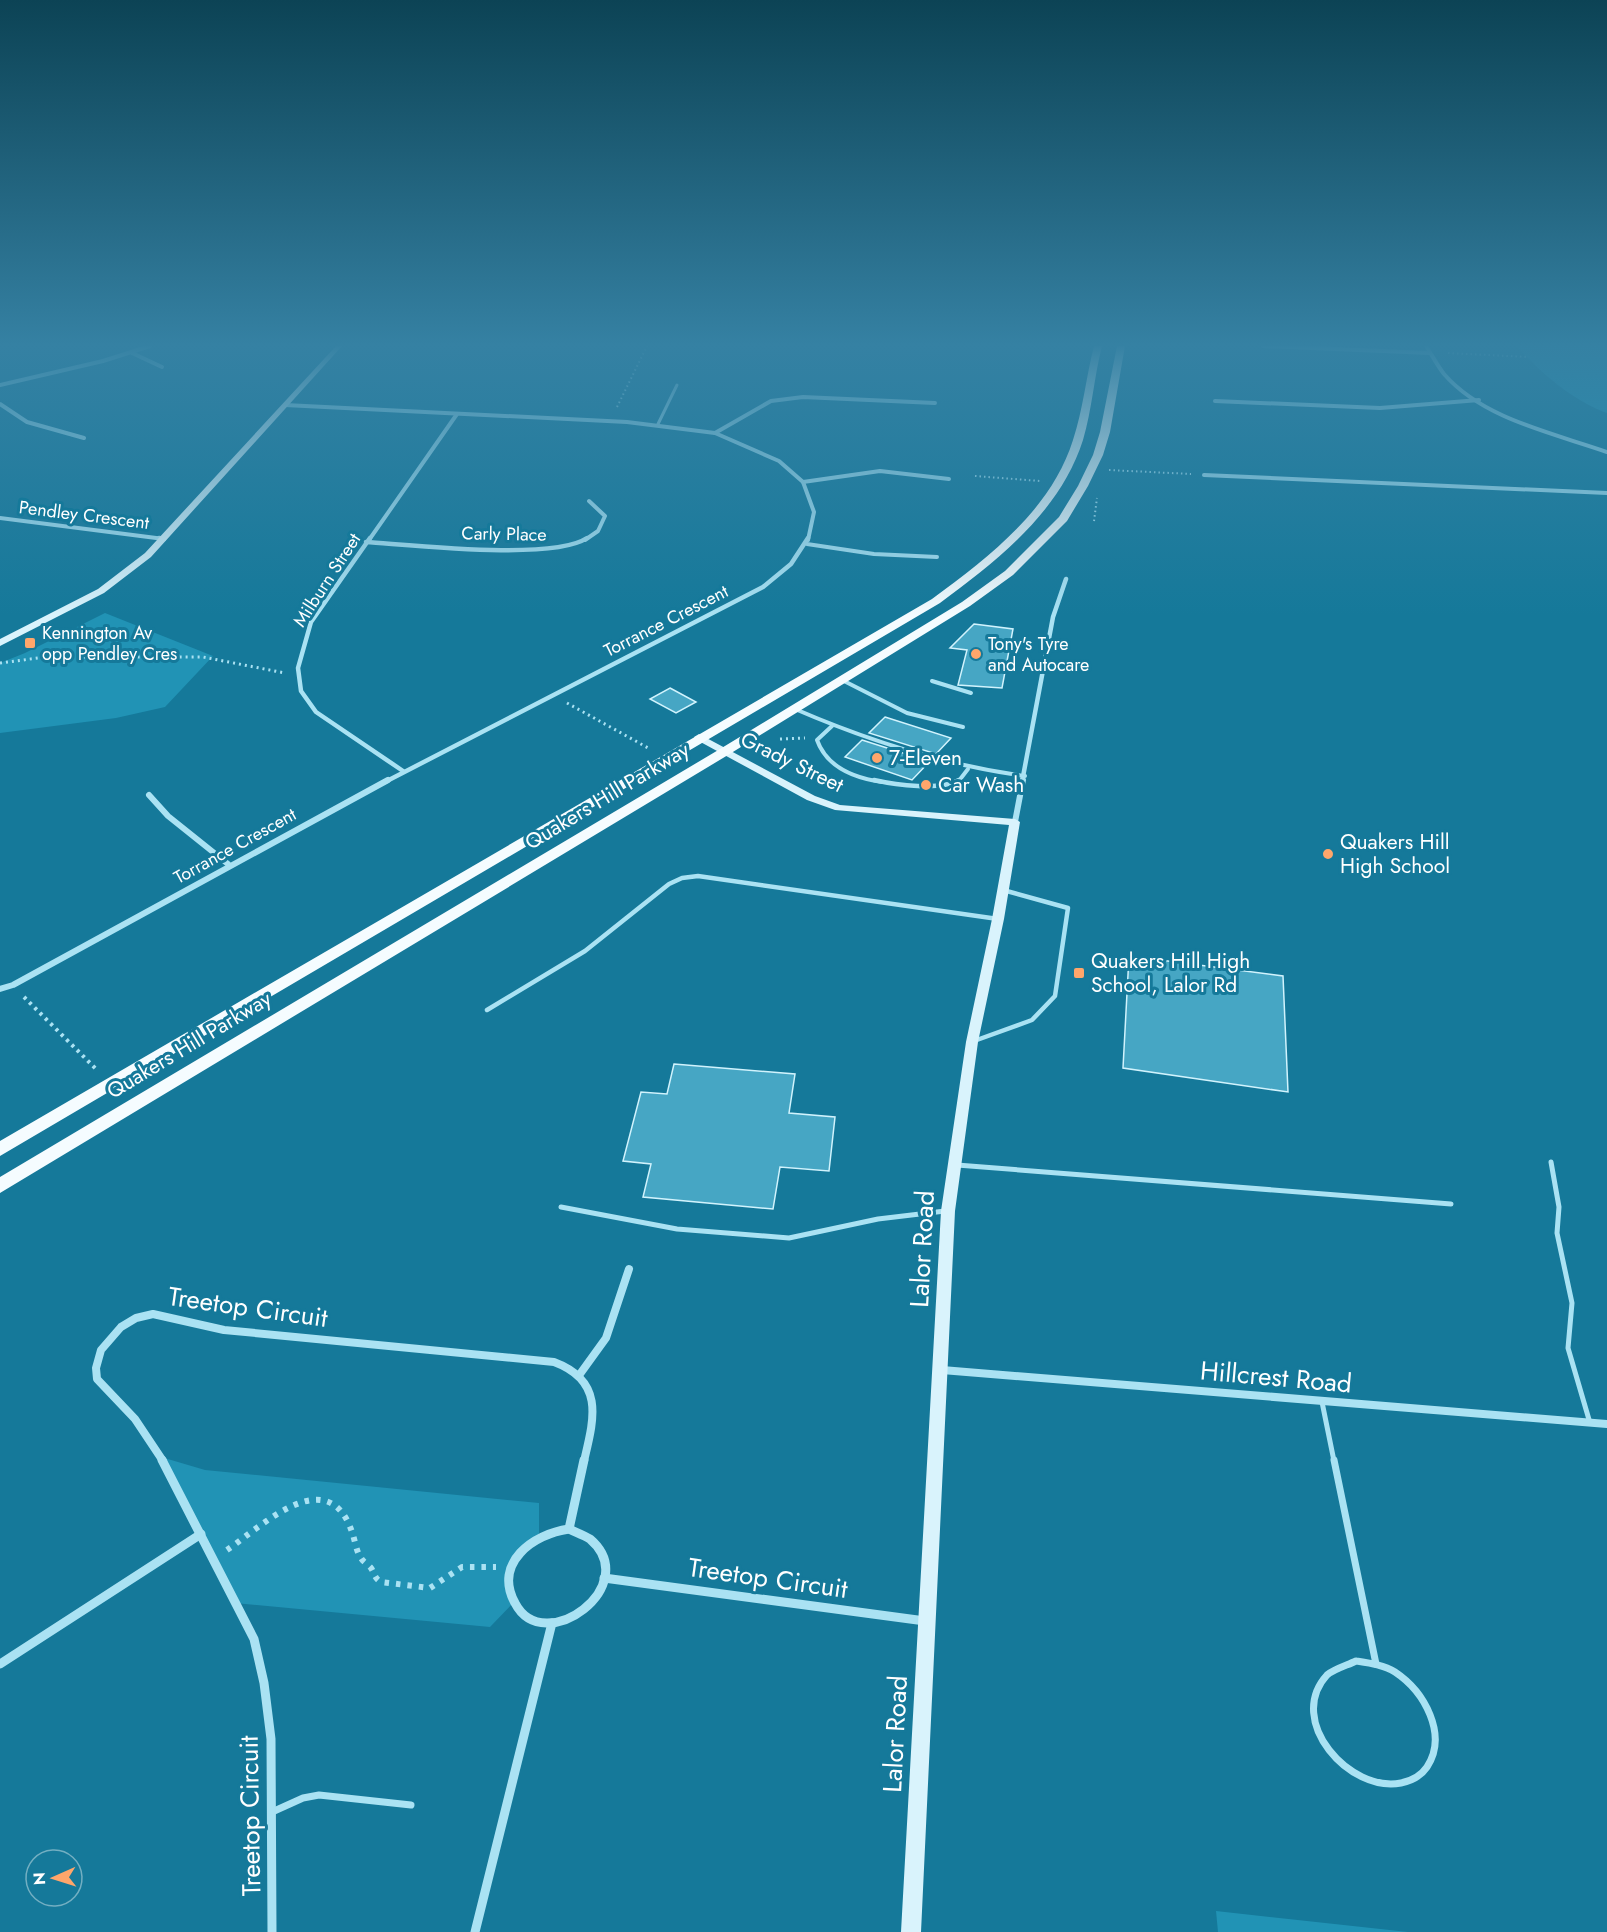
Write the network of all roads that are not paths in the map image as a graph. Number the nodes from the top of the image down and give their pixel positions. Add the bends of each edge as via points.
1 (77, 436) edge
2 (257, 436) edge
3 (441, 436) edge
4 (722, 436) edge
5 (1077, 436) edge
6 (1105, 436) edge
7 (1564, 436) edge
8 (84, 438) dead end
9 (1607, 452) edge
10 (1204, 475) road end
11 (949, 479) dead end
12 (803, 482) junction
13 (1607, 493) edge
14 (590, 501) dead end
15 (0, 518) edge
16 (164, 539) junction
17 (366, 543) junction
18 (807, 544) junction
19 (937, 557) dead end
20 (1066, 579) dead end
21 (0, 643) edge
22 (842, 680) junction
23 (932, 681) dead end
24 (971, 693) dead end
25 (795, 709) junction
26 (832, 726) junction
27 (963, 727) dead end
28 (699, 737) junction
29 (724, 752) junction
30 (968, 769) junction
31 (403, 771) junction
32 (1025, 776) junction
33 (149, 795) dead end
34 (1015, 822) junction
35 (228, 864) junction
36 (1003, 890) junction
37 (998, 920) junction
38 (0, 988) edge
39 (487, 1010) dead end
40 (972, 1042) junction
41 (0, 1149) edge
42 (1551, 1162) dead end
43 (954, 1165) junction
44 (0, 1186) edge
45 (1451, 1204) dead end
46 (561, 1207) dead end
47 (948, 1210) junction
48 (629, 1269) dead end
49 (942, 1370) junction
50 (580, 1374) junction
51 (1322, 1402) junction
52 (1590, 1423) junction
53 (1607, 1424) edge
54 (569, 1529) junction
55 (201, 1534) junction
56 (604, 1578) junction
57 (927, 1621) junction
58 (552, 1623) junction
59 (0, 1664) edge
60 (1376, 1664) junction
61 (411, 1804) dead end
62 (272, 1812) junction
63 (272, 1932) edge
64 (475, 1932) edge
65 (911, 1932) edge

1 - 8 street
2 - 16 street
3 - 17 street, Milburn Street
4 - 12 street, Torrance Crescent via 779,461
5 - 28 main road, Quakers Hill Parkway via 1073,455 1058,482 1016,536 977,571 936,601
6 - 22 main road, Quakers Hill Parkway via 1083,486 1063,519 1009,573
7 - 9 street
10 - 13 street
11 - 12 street via 880,471
12 - 18 street, Torrance Crescent via 814,512
14 - 17 street, Carly Place via 604,516 601,528 587,539 562,547 520,550
15 - 16 street, Pendley Crescent
16 - 21 street via 101,591
17 - 31 street, Milburn Street via 311,622 297,678 306,702 316,712
18 - 19 lane via 874,554
18 - 31 street, Torrance Crescent via 791,564 763,587
20 - 32 street, Lalor Road via 1053,617
22 - 25 main road, Quakers Hill Parkway
22 - 27 lane via 907,713
23 - 24 lane
25 - 26 lane
25 - 29 main road, Quakers Hill Parkway
26 - 30 lane
26 - 30 lane via 819,737 817,747 821,755 855,777 943,786 958,782
28 - 29 street, Grady Street
28 - 41 main road, Quakers Hill Parkway
29 - 34 street, Grady Street via 811,798 839,808
29 - 44 main road, Quakers Hill Parkway
30 - 32 lane
31 - 35 street, Torrance Crescent
32 - 34 street, Lalor Road
33 - 35 street via 168,816
34 - 36 street, Lalor Road
35 - 38 street, Torrance Crescent via 13,985
36 - 37 street, Lalor Road
36 - 40 lane via 1068,908 1055,996 1032,1020
37 - 39 lane via 698,876 682,878 669,884 585,951
37 - 40 street, Lalor Road
40 - 43 street, Lalor Road
42 - 52 lane via 1559,1207 1557,1233 1572,1303 1568,1348
43 - 45 lane
43 - 47 street, Lalor Road
46 - 47 lane via 677,1229 789,1238 867,1221
47 - 49 street, Lalor Road
48 - 50 street via 610,1336
49 - 51 street, Hillcrest Road
49 - 57 street, Lalor Road
50 - 54 street via 594,1402 594,1417
50 - 55 street, Treetop Circuit via 554,1362 224,1330 153,1314 136,1318 121,1327 101,1350 97,1379 135,1419 161,1457
51 - 52 street, Hillcrest Road
51 - 60 lane
52 - 53 street, Hillcrest Road
54 - 56 street via 582,1533 601,1551
54 - 58 street via 539,1535 525,1544 512,1567 509,1588 514,1602 537,1621
55 - 59 street
55 - 62 street, Treetop Circuit via 254,1640 271,1739
56 - 57 street, Treetop Circuit
56 - 58 street via 600,1592 581,1614
57 - 65 street, Lalor Road
58 - 64 street
60 - 60 lane via 1356,1661 1338,1665 1324,1676 1315,1691 1313,1711 1318,1732 1345,1768 1364,1780 1404,1784 1420,1777 1431,1763 1436,1745 1434,1725 1413,1688 1396,1673
61 - 62 lane via 319,1795
62 - 63 street, Treetop Circuit

